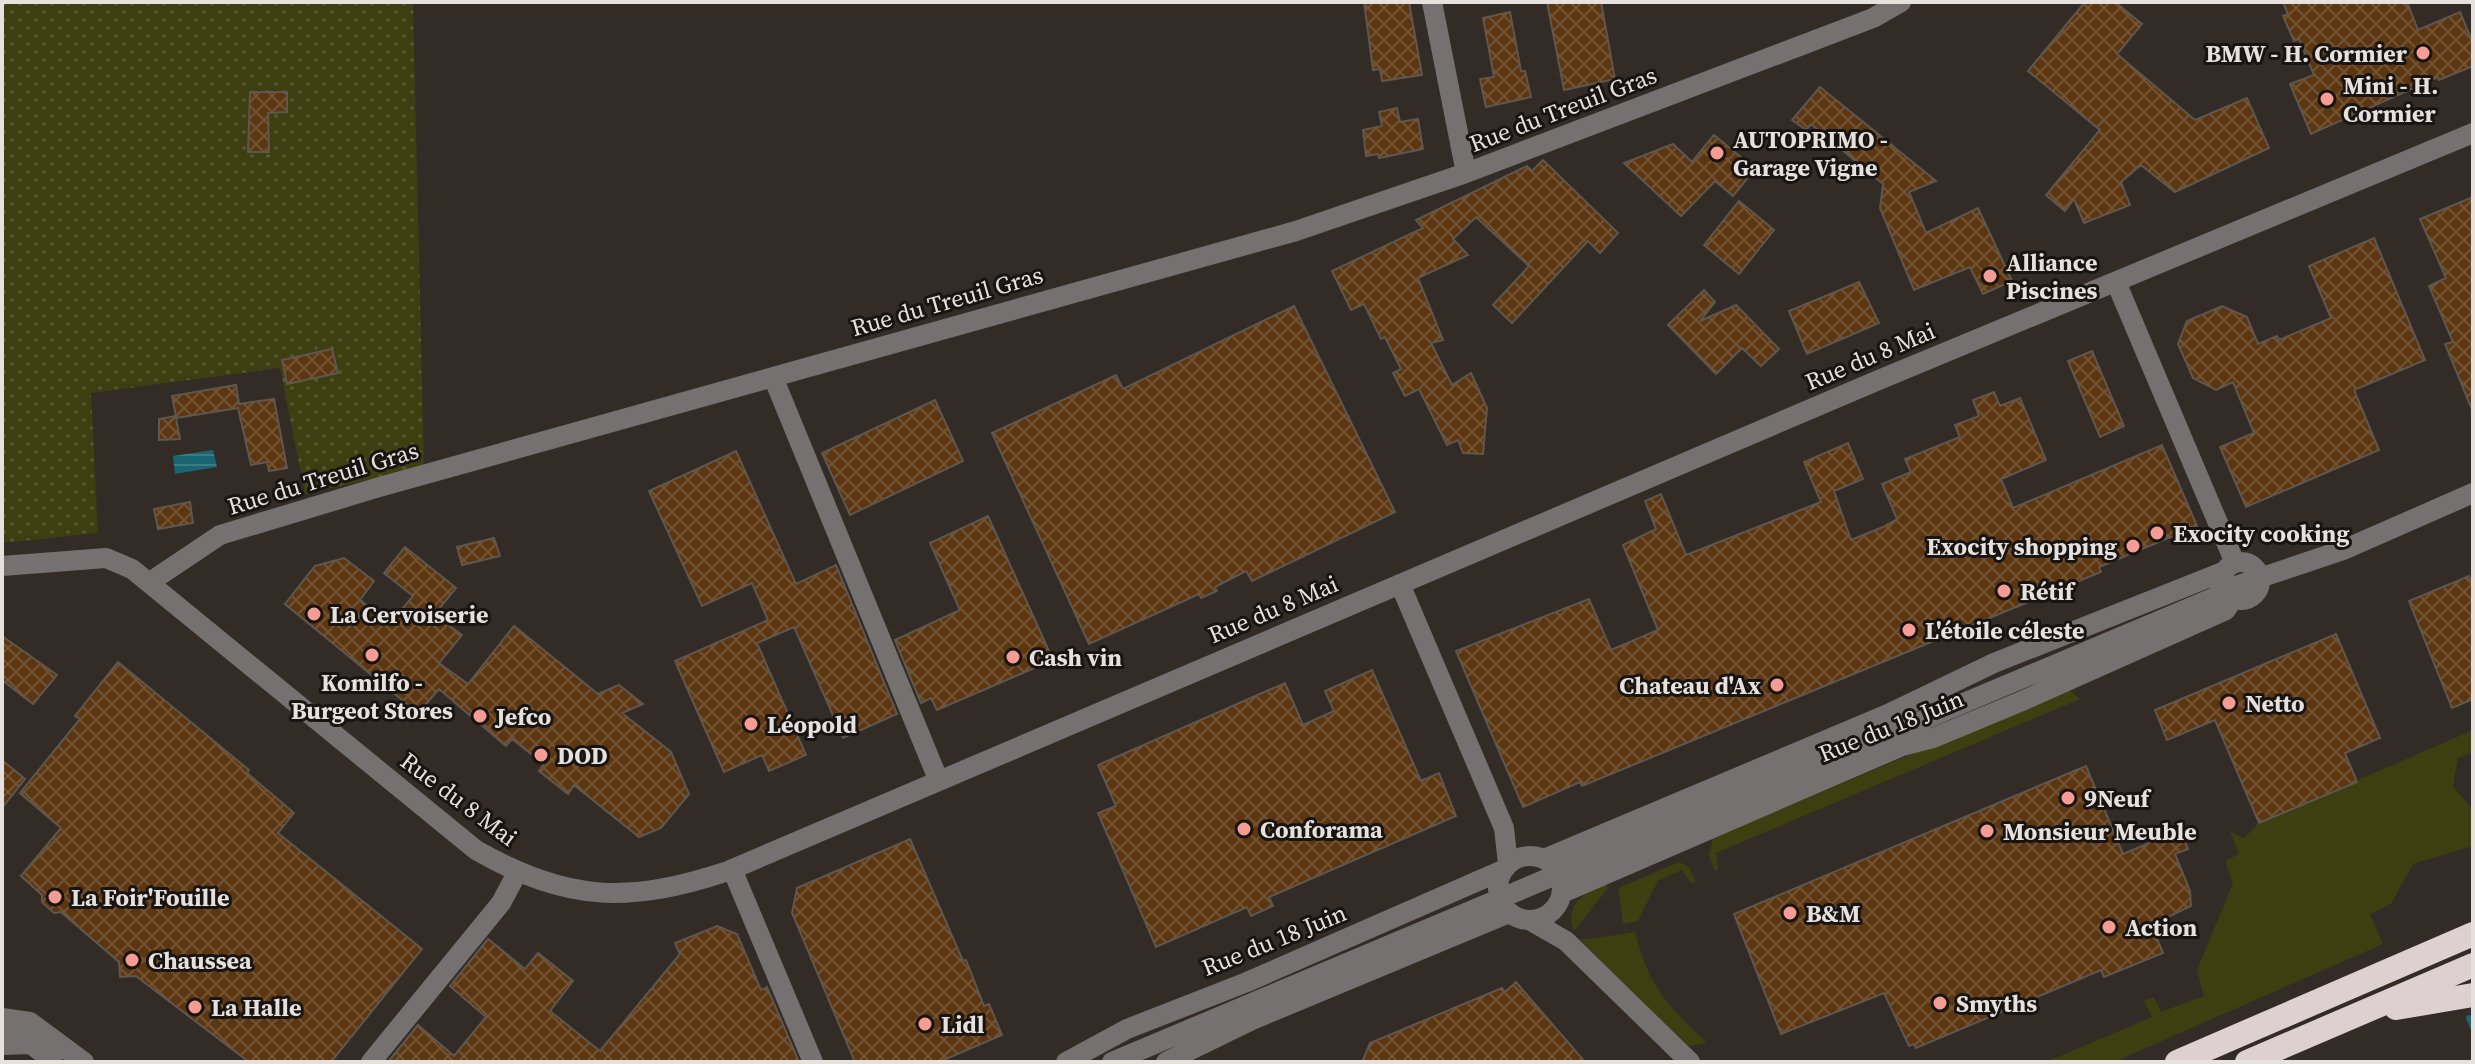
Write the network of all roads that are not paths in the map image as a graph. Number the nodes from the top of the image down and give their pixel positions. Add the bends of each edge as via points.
1 (1432, 2) edge
2 (1901, 2) edge
3 (2473, 133) edge
4 (1466, 173) junction
5 (2116, 282) junction
6 (773, 377) junction
7 (2473, 493) edge
8 (2, 566) edge
9 (2260, 576) junction
10 (2229, 581) junction
11 (150, 582) junction
12 (1400, 584) junction
13 (938, 779) junction
14 (1504, 828) junction
15 (1538, 857) junction
16 (1506, 867) junction
17 (732, 869) junction
18 (517, 873) junction
19 (1560, 891) junction
20 (1504, 906) junction
21 (1531, 921) junction
22 (2473, 934) edge
23 (1562, 938) junction
24 (2473, 965) edge
25 (2473, 995) edge
26 (2358, 1014) junction
27 (2, 1019) edge
28 (31, 1044) junction
29 (2, 1045) edge
30 (53, 1062) edge
31 (84, 1062) edge
32 (371, 1062) edge
33 (813, 1062) edge
34 (1066, 1062) edge
35 (1112, 1062) edge
36 (1166, 1062) edge
37 (1690, 1062) edge
38 (2177, 1062) edge
39 (2247, 1062) edge

1 - 4 street
2 - 4 street, Rue du Treuil Gras via 1873,18
3 - 5 street, Rue du 8 Mai
4 - 6 street, Rue du Treuil Gras via 1296,231
5 - 10 street
5 - 12 street, Rue du 8 Mai
6 - 11 street, Rue du Treuil Gras via 220,535
6 - 13 street
7 - 9 street via 2343,550
8 - 11 street via 106,558
9 - 10 street via 2253,566
9 - 10 street via 2251,598
10 - 15 street, Rue du 18 Juin via 1994,663 1888,714
10 - 19 street, Rue du 18 Juin via 2226,610 2022,701 1902,746
11 - 18 street, Rue du 8 Mai via 476,850
12 - 13 street, Rue du 8 Mai
12 - 14 street
13 - 17 street, Rue du 8 Mai
14 - 15 street
14 - 16 street
15 - 16 street, Rue du 18 Juin
15 - 19 street
16 - 20 street via 1497,889
16 - 34 street, Rue du 18 Juin via 1127,1029
17 - 18 street, Rue du 8 Mai via 685,885 618,894 583,892
17 - 33 street
18 - 32 street via 501,903
19 - 20 street
19 - 21 street via 1548,915
19 - 23 street
20 - 21 street
20 - 35 street
20 - 36 street
21 - 23 street
22 - 38 highway
23 - 37 street
24 - 26 highway
25 - 26 highway
26 - 39 highway
27 - 28 street
27 - 31 street via 30,1022
28 - 29 street
28 - 30 street

